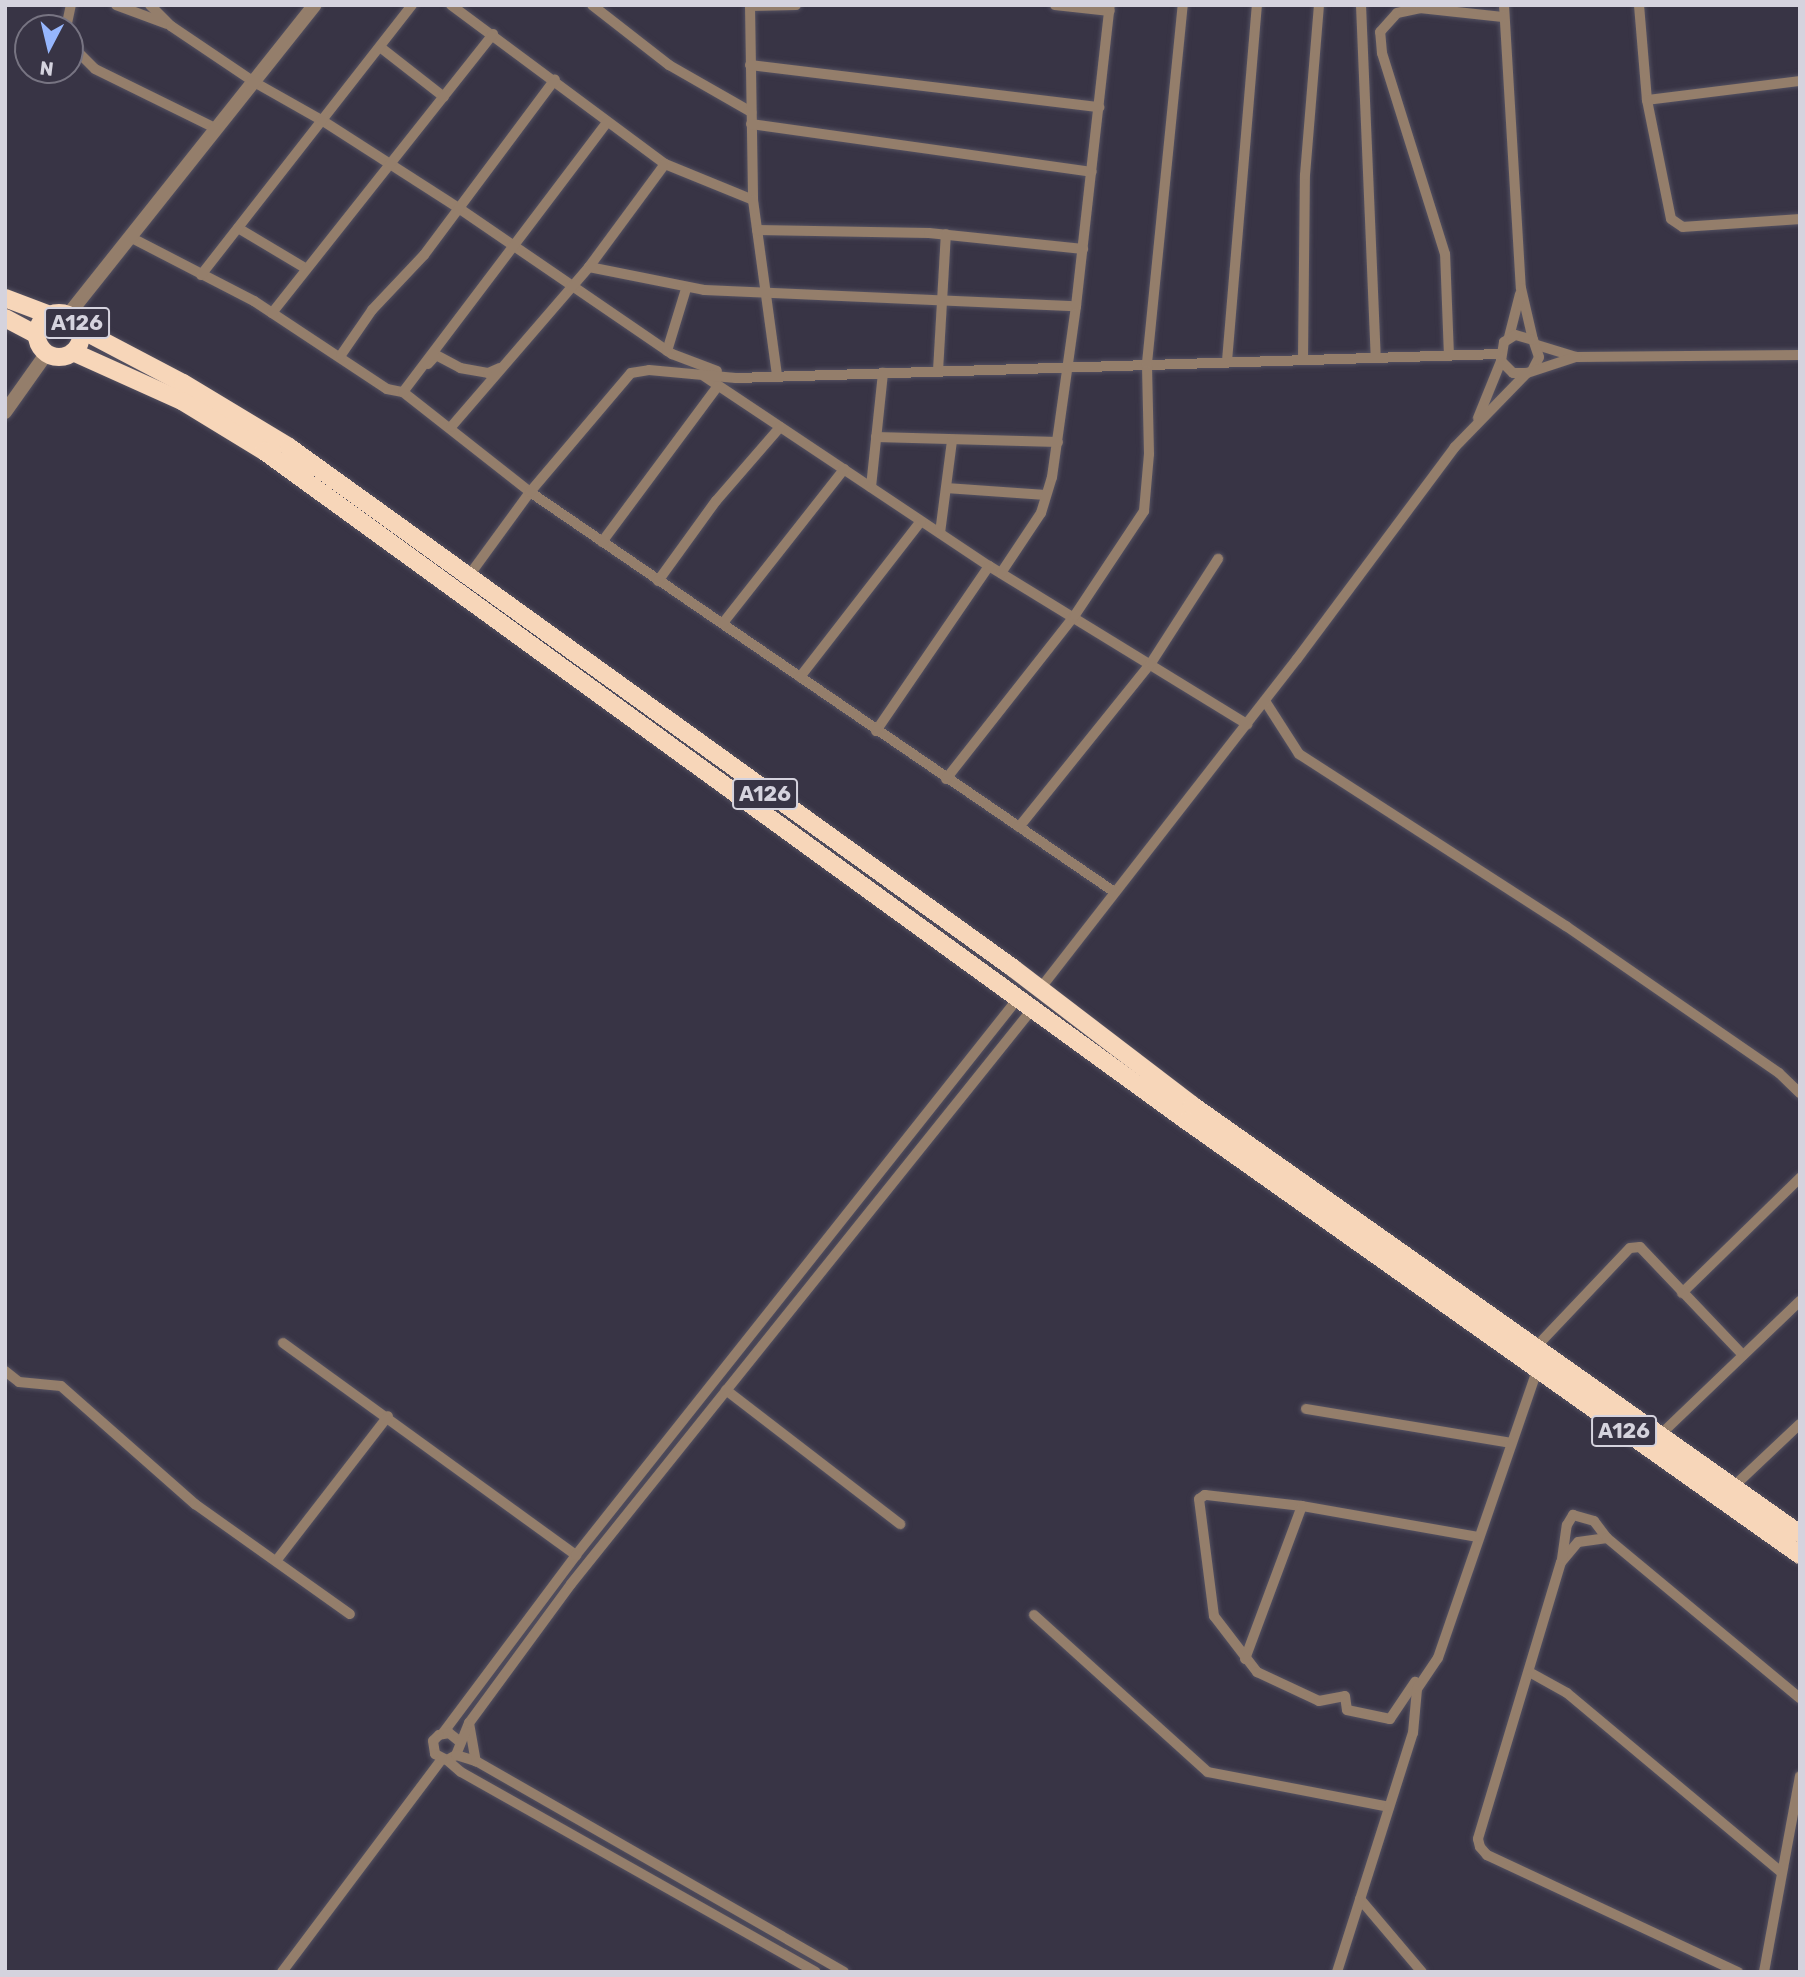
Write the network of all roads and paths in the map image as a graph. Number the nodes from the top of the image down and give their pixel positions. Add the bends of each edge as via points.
1 (116, 5) edge
2 (150, 5) edge
3 (314, 5) edge
4 (412, 5) edge
5 (451, 5) edge
6 (592, 5) edge
7 (796, 5) edge
8 (1055, 5) edge
9 (1183, 5) edge
10 (1257, 5) edge
11 (1319, 5) edge
12 (1361, 5) edge
13 (1639, 5) edge
14 (750, 6) edge
15 (1110, 8) edge
16 (1503, 11) edge
17 (170, 25) junction
18 (493, 34) junction
19 (380, 47) junction
20 (84, 59) edge
21 (750, 65) junction
22 (555, 79) junction
23 (1800, 81) edge
24 (254, 82) junction
25 (444, 97) junction
26 (1647, 100) junction
27 (1099, 107) junction
28 (751, 118) junction
29 (323, 121) junction
30 (607, 122) junction
31 (217, 129) junction
32 (665, 164) junction
33 (391, 166) junction
34 (1092, 172) junction
35 (753, 200) junction
36 (460, 209) junction
37 (1800, 219) edge
38 (238, 228) junction
39 (757, 230) junction
40 (946, 234) junction
41 (130, 237) junction
42 (516, 246) junction
43 (1083, 249) junction
44 (589, 267) junction
45 (305, 268) junction
46 (201, 275) junction
47 (575, 284) junction
48 (1521, 288) junction
49 (686, 289) junction
50 (765, 293) junction
51 (5, 298) edge
52 (942, 301) junction
53 (1076, 306) junction
54 (272, 313) junction
55 (50, 315) junction
56 (68, 315) junction
57 (5, 318) edge
58 (80, 329) junction
59 (37, 335) junction
60 (1509, 338) junction
61 (1535, 342) junction
62 (667, 351) junction
63 (72, 352) junction
64 (47, 354) junction
65 (341, 355) junction
66 (1800, 355) edge
67 (1449, 356) junction
68 (1576, 356) junction
69 (1500, 357) junction
70 (1376, 358) junction
71 (1303, 359) junction
72 (1227, 361) junction
73 (1147, 363) junction
74 (505, 366) junction
75 (1066, 368) junction
76 (938, 371) junction
77 (1530, 371) junction
78 (883, 373) junction
79 (702, 375) junction
80 (777, 376) junction
81 (736, 378) junction
82 (718, 386) junction
83 (403, 392) junction
84 (5, 412) edge
85 (1476, 420) junction
86 (451, 427) junction
87 (780, 427) junction
88 (876, 436) junction
89 (952, 440) junction
90 (1058, 442) junction
91 (844, 469) junction
92 (871, 487) junction
93 (946, 488) junction
94 (530, 492) junction
95 (1046, 495) junction
96 (921, 521) junction
97 (940, 533) junction
98 (602, 542) junction
99 (1218, 559) dead end
100 (989, 566) junction
101 (1001, 573) junction
102 (467, 577) junction
103 (658, 581) junction
104 (1075, 615) junction
105 (723, 623) junction
106 (1151, 663) junction
107 (800, 677) junction
108 (1265, 701) junction
109 (1247, 724) junction
110 (876, 731) junction
111 (946, 779) junction
112 (1019, 828) junction
113 (1113, 891) junction
114 (1040, 989) junction
115 (1026, 1002) junction
116 (1800, 1093) edge
117 (1800, 1178) edge
118 (1432, 1285) junction
119 (1682, 1293) junction
120 (1452, 1301) junction
121 (1799, 1303) edge
122 (283, 1343) dead end
123 (1534, 1349) junction
124 (1743, 1355) junction
125 (5, 1371) edge
126 (1537, 1371) junction
127 (726, 1390) junction
128 (1306, 1409) dead end
129 (388, 1416) junction
130 (1800, 1424) edge
131 (1659, 1436) junction
132 (1511, 1443) junction
133 (1732, 1488) junction
134 (1301, 1506) junction
135 (900, 1524) dead end
136 (1800, 1534) edge
137 (1477, 1537) junction
138 (1607, 1538) junction
139 (576, 1555) junction
140 (1800, 1555) edge
141 (275, 1561) junction
142 (1562, 1562) junction
143 (350, 1614) dead end
144 (1034, 1615) dead end
145 (1438, 1658) junction
146 (1245, 1659) junction
147 (1531, 1674) junction
148 (1800, 1698) edge
149 (469, 1723) junction
150 (443, 1733) junction
151 (458, 1741) junction
152 (433, 1750) junction
153 (448, 1758) junction
154 (476, 1761) junction
155 (426, 1774) junction
156 (1800, 1776) edge
157 (1389, 1807) junction
158 (1782, 1873) junction
159 (1360, 1899) junction
160 (282, 1972) edge
161 (816, 1972) edge
162 (844, 1972) edge
163 (1337, 1972) edge
164 (1422, 1972) edge
165 (1738, 1972) edge
166 (1764, 1972) edge

1 - 17 street via 132,15
2 - 17 street
3 - 24 street
4 - 19 street
5 - 18 street
6 - 28 street via 669,65
7 - 14 street
8 - 15 street
9 - 73 street
10 - 72 street
11 - 71 street via 1305,175
12 - 70 street
13 - 26 street
14 - 21 street
15 - 27 street
16 - 48 street
16 - 67 street via 1420,8 1398,13 1380,32 1382,53 1445,254
17 - 24 street
18 - 22 street
18 - 25 street
19 - 25 street
19 - 29 street
20 - 31 street via 94,69
21 - 27 street
21 - 28 street
22 - 30 street
22 - 36 street
23 - 26 street
24 - 29 street
24 - 31 street
25 - 33 street
26 - 37 street via 1671,219 1683,227
27 - 34 street
28 - 34 street
28 - 35 street
29 - 33 street
29 - 38 street
30 - 32 street
30 - 42 street
31 - 41 street
32 - 35 street
32 - 44 street
33 - 36 street
33 - 45 street
34 - 43 street
35 - 39 street
36 - 42 street
36 - 65 street via 425,255 372,310
38 - 45 street
38 - 46 street
39 - 40 street
39 - 50 street
40 - 43 street
40 - 52 street
41 - 46 street
41 - 56 street
42 - 47 street
42 - 83 street
43 - 53 street
44 - 47 street
44 - 49 street
45 - 54 street
46 - 54 street
47 - 62 street
47 - 74 street
48 - 60 street
48 - 61 street
49 - 50 street
49 - 62 street
50 - 52 street
50 - 80 street
51 - 55 highway, A126
52 - 53 street
52 - 76 street
53 - 75 street
54 - 65 street
55 - 56 highway, A126
55 - 59 highway, A126 via 40,323
56 - 58 highway, A126
57 - 59 highway, A126
58 - 63 highway, A126 via 80,342
58 - 102 highway, A126 via 252,424
59 - 64 highway, A126
60 - 61 street via 1522,335
60 - 69 street
61 - 68 street
61 - 77 street via 1539,357
62 - 81 street
63 - 64 highway, A126 via 60,357
63 - 115 highway, A126 via 182,401 264,451
64 - 84 street
65 - 83 street via 373,381
66 - 68 street
67 - 69 street
67 - 70 street
68 - 77 street
69 - 77 street via 1513,373
69 - 85 street
70 - 71 street
71 - 72 street
72 - 73 street
73 - 75 street
73 - 104 street via 1149,453 1144,511
74 - 83 street via 488,373 460,368 436,355
74 - 86 street
75 - 76 street
75 - 90 street
76 - 78 street
77 - 85 street
78 - 80 street
78 - 88 street
79 - 81 street
79 - 82 street
79 - 94 street via 631,373
80 - 81 street
82 - 87 street
82 - 98 street
83 - 86 street
85 - 108 street
86 - 94 street
87 - 91 street
87 - 103 street via 716,502
88 - 89 street
88 - 92 street
89 - 90 street
89 - 93 street
90 - 95 street
91 - 92 street
91 - 105 street
92 - 96 street
93 - 95 street
93 - 97 street
94 - 98 street
94 - 102 street
95 - 101 street via 1027,538
96 - 97 street
96 - 107 street
97 - 100 street
98 - 103 street
99 - 106 street
100 - 101 street
100 - 110 street
101 - 104 street
102 - 114 highway, A126
103 - 105 street
104 - 106 street
104 - 111 street
105 - 107 street
106 - 109 street
106 - 112 street
107 - 110 street
108 - 109 street
108 - 116 street via 1299,754 1566,926 1779,1073
109 - 113 street
110 - 111 street
111 - 112 street
112 - 113 street
113 - 114 street
114 - 118 highway, A126
115 - 118 highway, A126
115 - 127 street
115 - 139 street
117 - 119 street
118 - 120 highway, A126
119 - 123 street via 1640,1247 1630,1248
119 - 124 street
120 - 123 highway, A126
120 - 126 highway, A126
121 - 124 street
122 - 129 street
123 - 131 highway, A126
124 - 131 street
125 - 141 street via 19,1382 61,1386 195,1504
126 - 132 street
126 - 140 highway, A126
127 - 135 street
127 - 149 street via 538,1627
128 - 132 street
129 - 139 street
129 - 141 street
130 - 133 street
131 - 133 highway, A126
132 - 137 street
133 - 136 highway, A126
134 - 137 street
134 - 146 street
134 - 146 street via 1205,1495 1198,1502 1214,1616
137 - 145 street
138 - 142 street via 1578,1542
138 - 142 street via 1594,1521 1573,1515 1567,1525
138 - 148 street
139 - 150 street
141 - 143 street
142 - 147 street
144 - 157 street via 1208,1772
145 - 146 street via 1423,1670 1390,1719 1347,1710 1345,1696 1319,1701 1257,1672
145 - 157 street via 1417,1689 1413,1733
147 - 158 street via 1567,1693
147 - 165 street via 1480,1847 1487,1855
149 - 151 street
149 - 154 street
150 - 151 street
150 - 152 street via 436,1737
151 - 153 street
152 - 153 street
152 - 155 street
153 - 154 street
153 - 155 street
153 - 161 street via 461,1772
154 - 162 street
155 - 160 street
156 - 158 street
157 - 159 street
158 - 166 street
159 - 163 street
159 - 164 street

